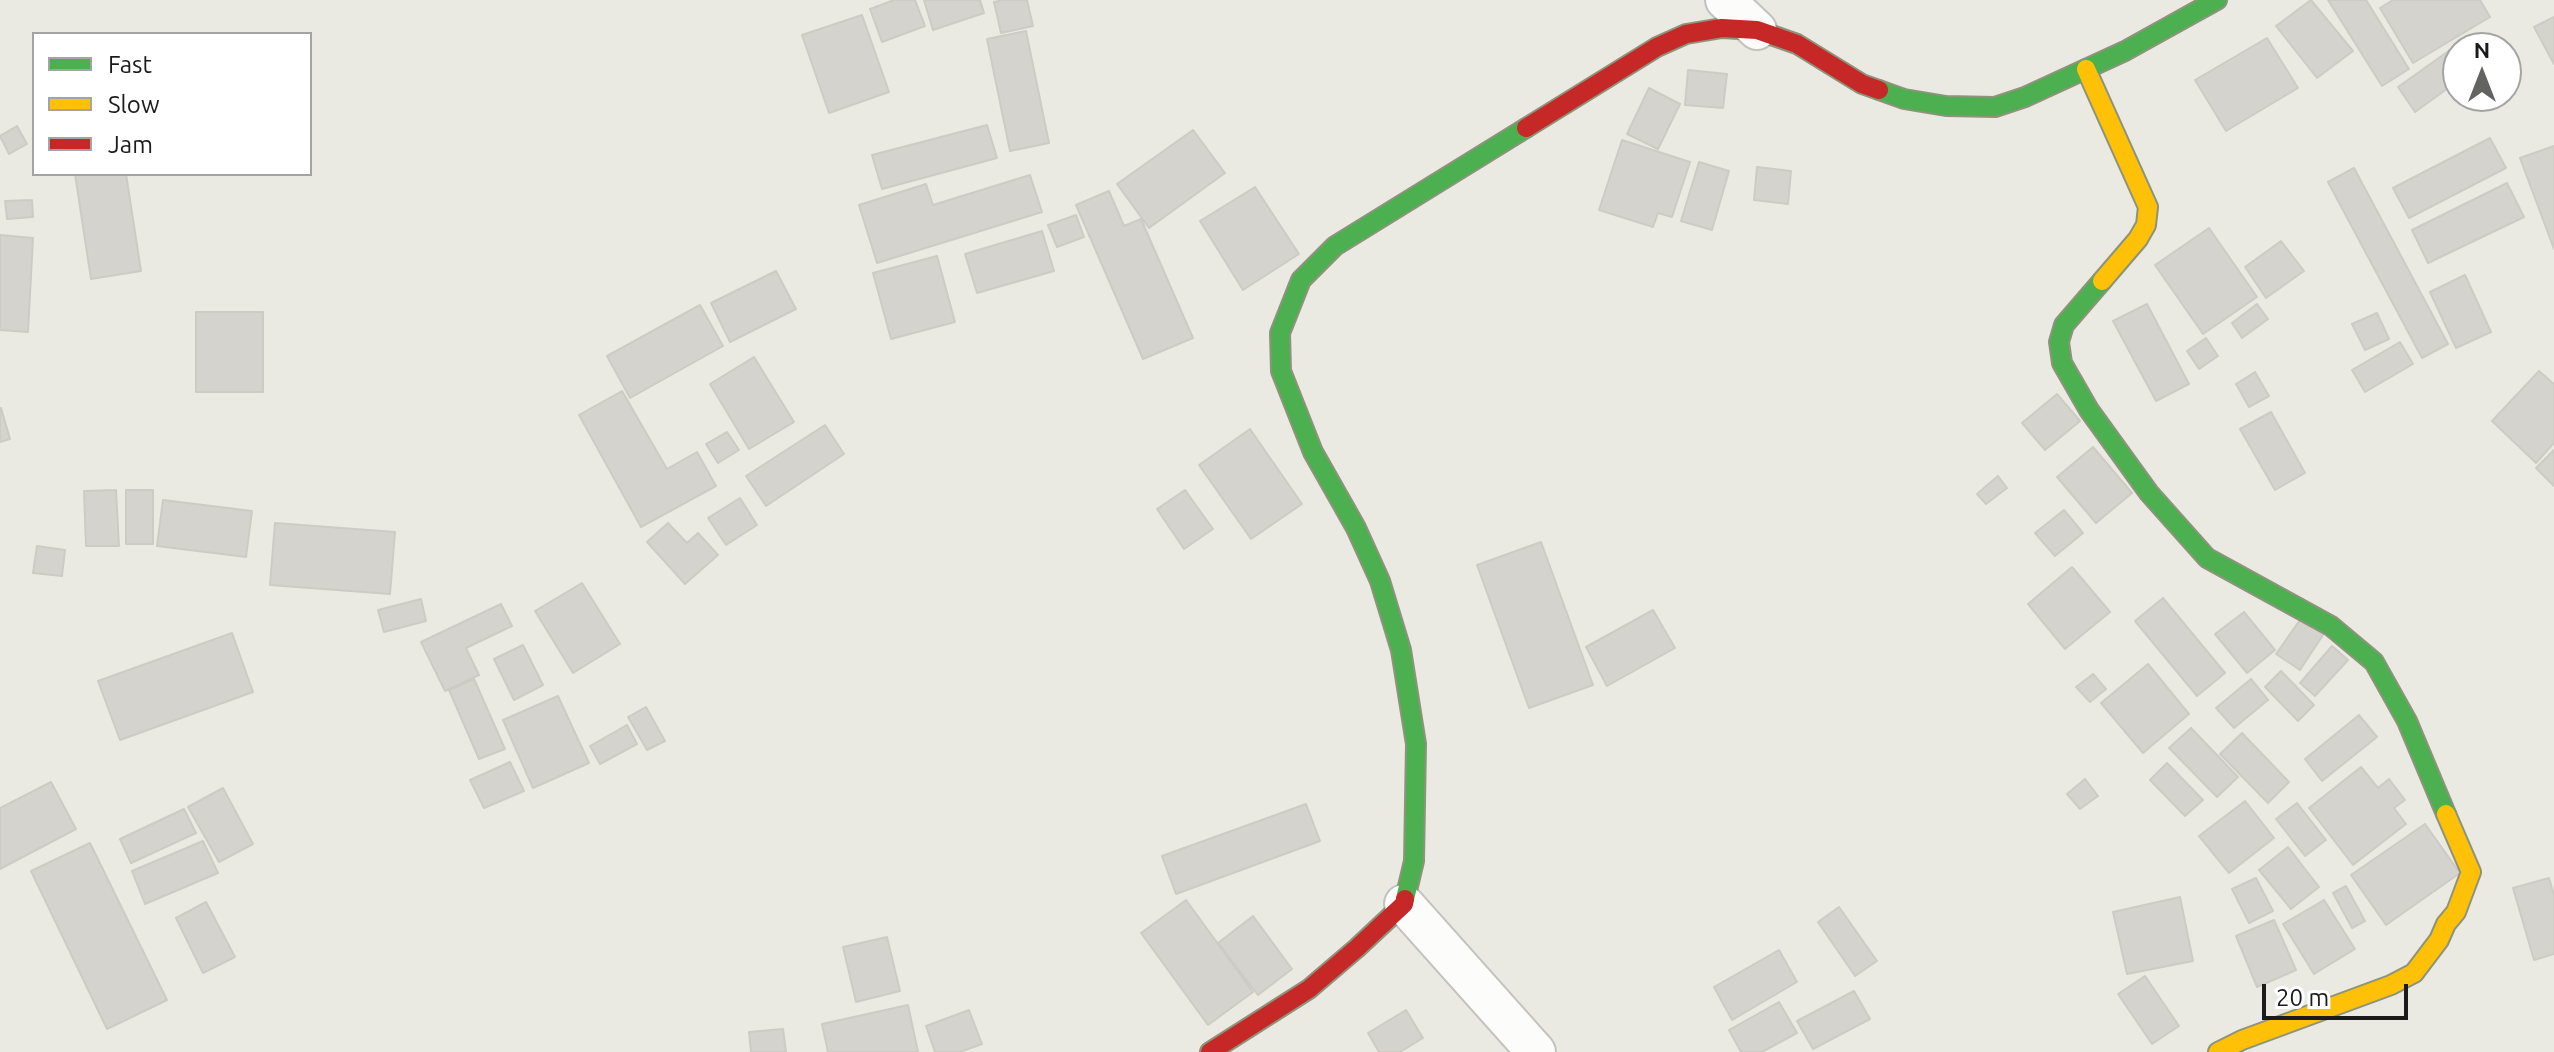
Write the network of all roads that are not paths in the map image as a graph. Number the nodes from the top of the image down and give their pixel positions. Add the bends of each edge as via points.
1 (1725, 0) edge
2 (2217, 0) edge
3 (1757, 30) junction
4 (2086, 69) junction
5 (1404, 904) junction
6 (1210, 1052) edge
7 (1536, 1052) edge
8 (2218, 1052) edge

1 - 3 street
2 - 4 street
3 - 4 street via 1797,44 1862,84 1946,106 1995,107
3 - 5 street via 1686,34 1657,47 1335,246 1301,280 1280,333 1281,371 1313,452 1380,581 1401,650 1416,744 1417,804 1414,861
4 - 8 street via 2148,207 2138,239 2064,325 2059,342 2062,363 2149,493 2207,558 2331,626 2374,662 2407,721 2471,872 2456,912 2414,973
5 - 6 street via 1309,989
5 - 7 street

